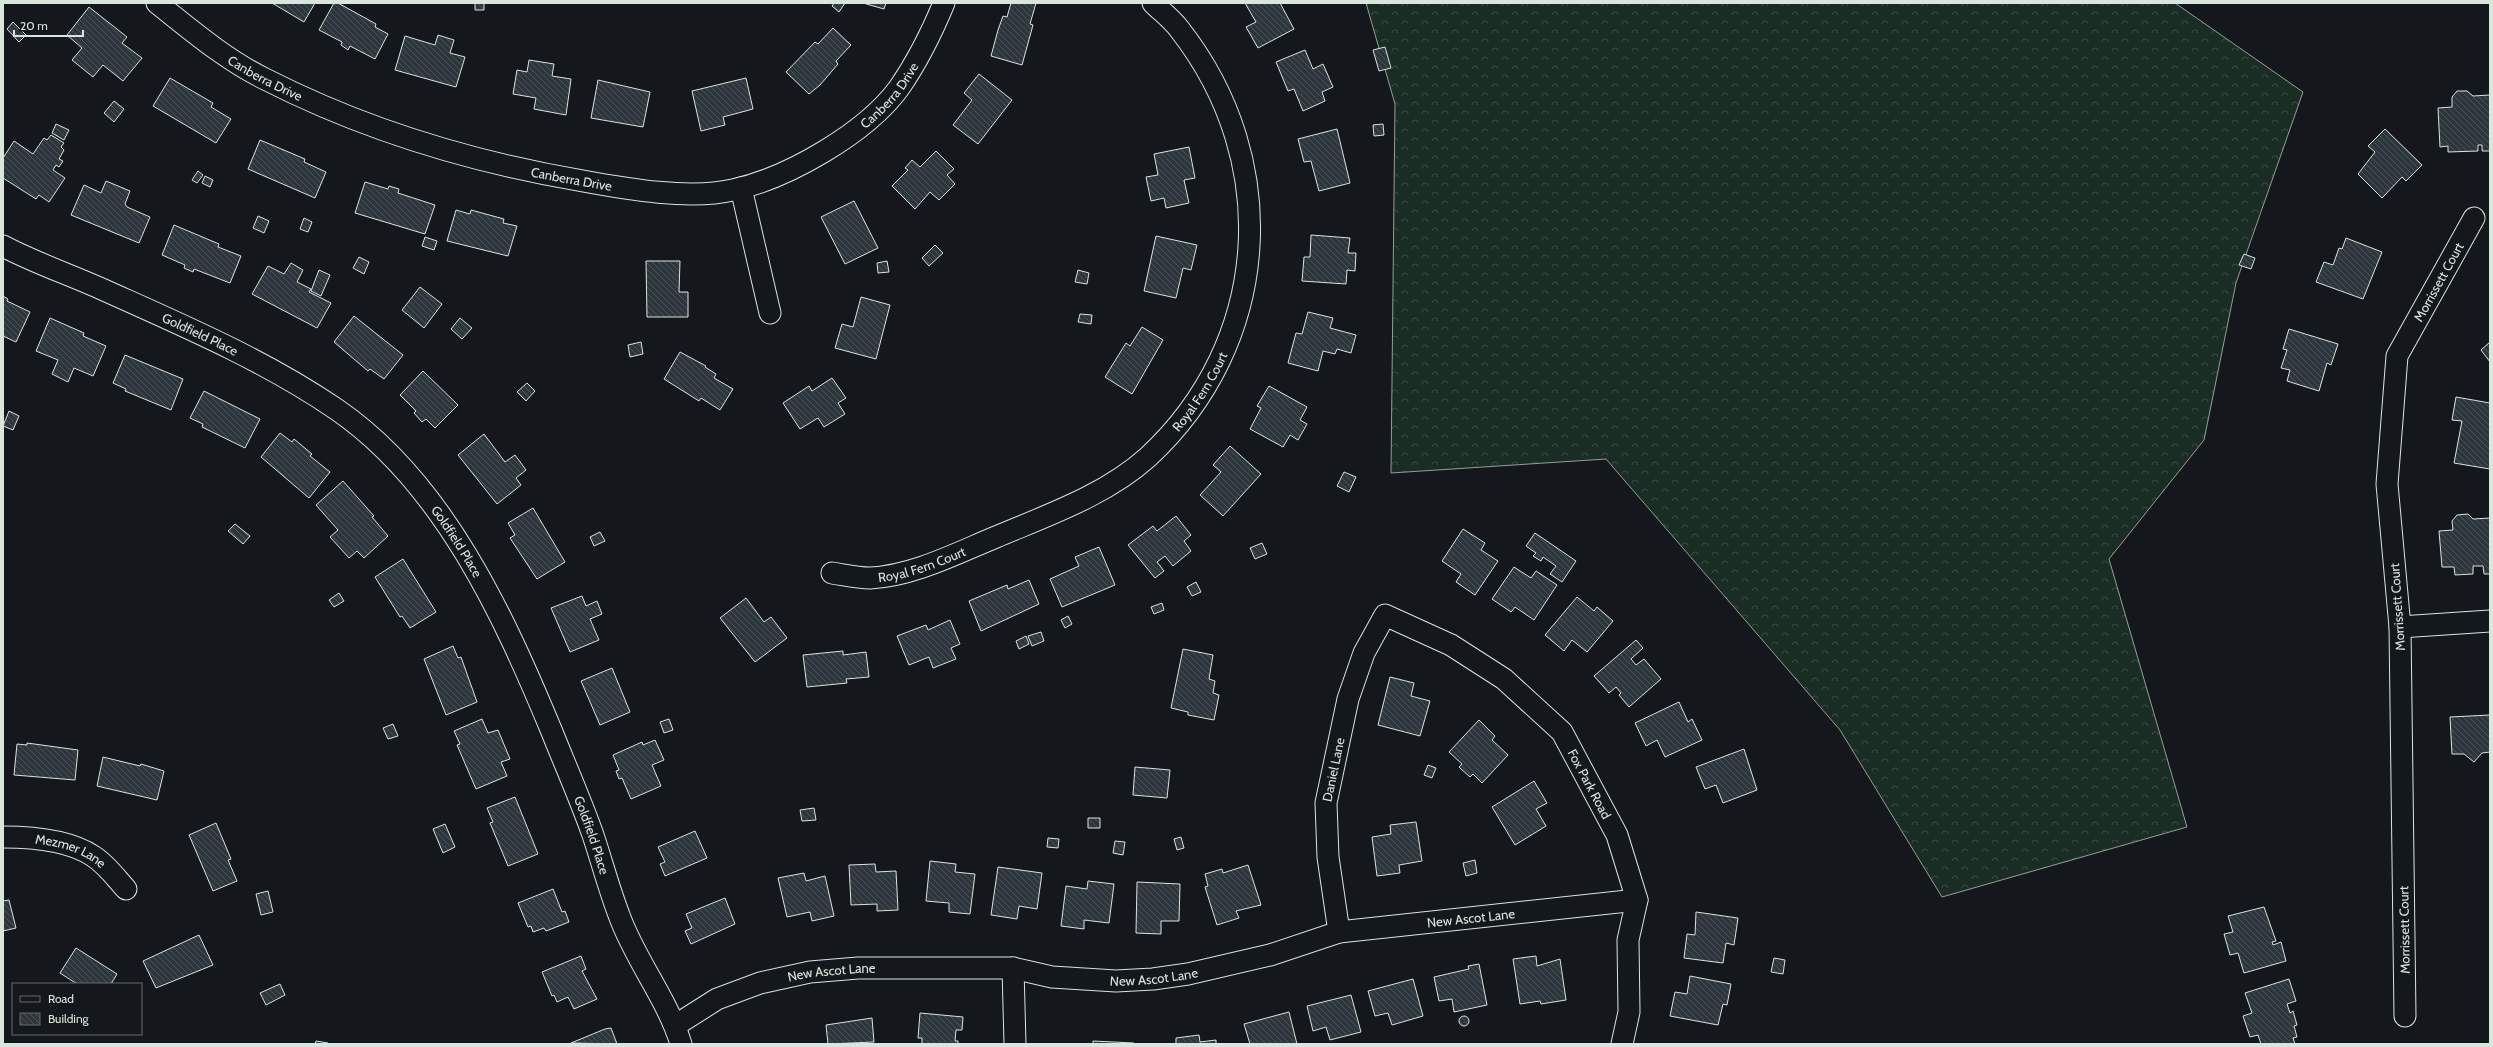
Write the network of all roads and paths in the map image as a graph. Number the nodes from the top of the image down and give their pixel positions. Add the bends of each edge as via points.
1 (157, 3) edge
2 (944, 3) edge
3 (1153, 3) edge
4 (741, 188) junction
5 (2474, 218) dead end
6 (3, 246) edge
7 (770, 313) dead end
8 (832, 573) dead end
9 (1385, 615) joint
10 (2490, 621) edge
11 (2400, 627) junction
12 (3, 838) edge
13 (126, 889) dead end
14 (1637, 900) junction
15 (1339, 932) junction
16 (1013, 968) junction
17 (2405, 1016) dead end
18 (679, 1035) edge
19 (1015, 1044) edge
20 (1622, 1044) edge

1 - 4 street, Canberra Drive via 264,79 379,129 432,148 533,172 654,192 700,192
2 - 4 street, Canberra Drive via 898,89 869,119 835,144 798,165 762,182
3 - 8 street, Royal Fern Court via 1179,28 1207,68 1224,103 1246,172 1250,247 1244,286 1236,321 1222,356 1196,405 1147,458 1113,483 1080,501 976,545 900,573 871,578
4 - 7 street
5 - 11 street, Morrissett Court via 2397,356 2387,484
6 - 18 street, Goldfield Place via 204,334 285,376 336,410 386,450 402,468 450,530 506,628 589,826 620,918
9 - 14 street, Fox Park Road via 1451,645 1504,679 1562,732 1616,835
9 - 15 street, Daniel Lane via 1364,653 1348,699 1326,803 1328,856
10 - 11 street
11 - 17 street, Morrissett Court
12 - 13 street, Mezmer Lane via 43,840 93,855
14 - 15 street, New Ascot Lane
14 - 20 street via 1628,940 1629,1012
15 - 16 street, New Ascot Lane via 1270,954 1188,974 1152,979 1116,981 1052,977
16 - 18 street, New Ascot Lane via 858,968 810,972 760,983 718,999
16 - 19 street

